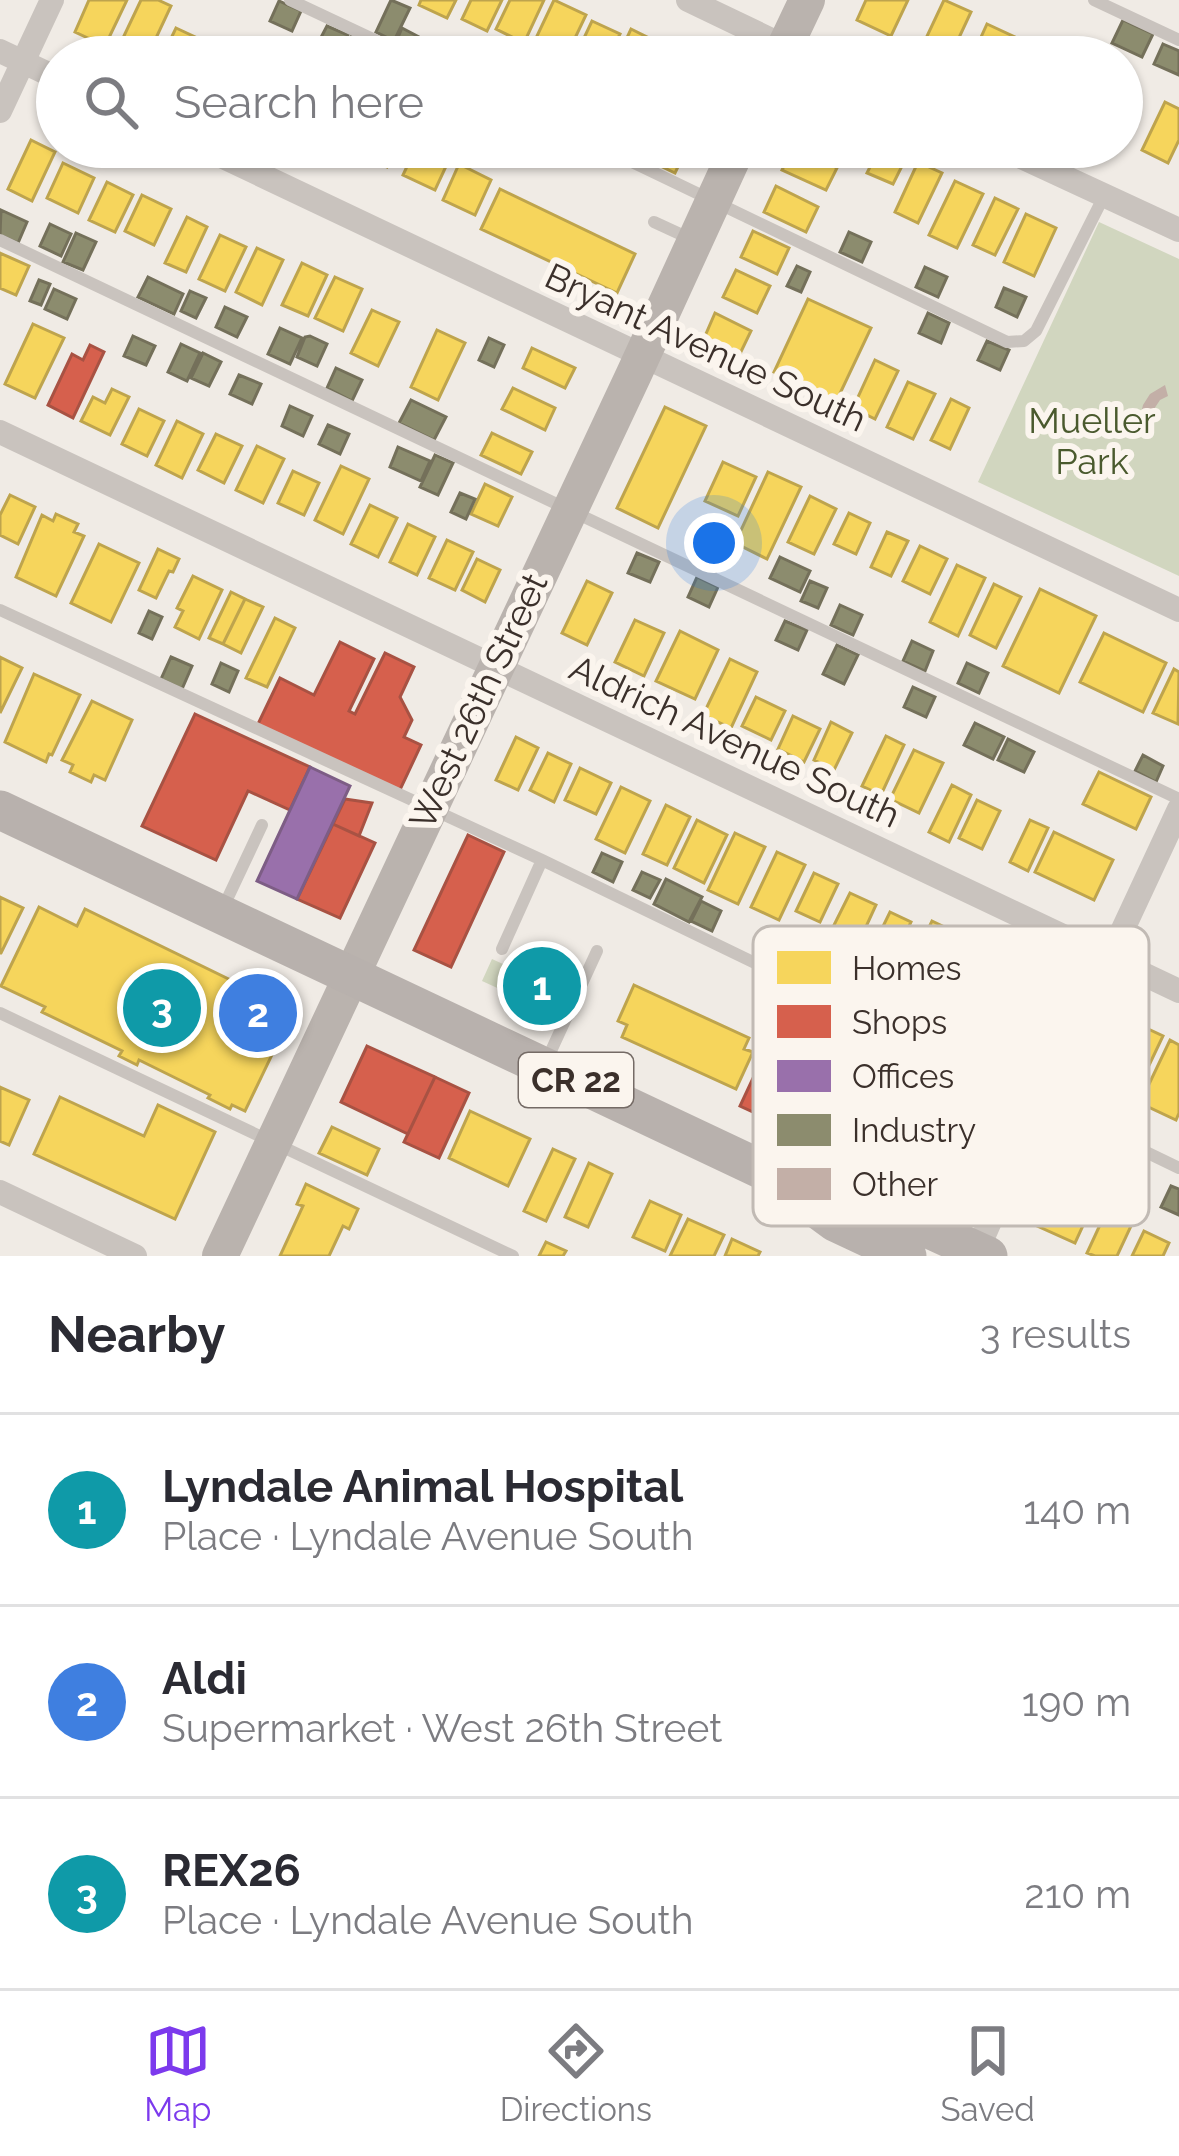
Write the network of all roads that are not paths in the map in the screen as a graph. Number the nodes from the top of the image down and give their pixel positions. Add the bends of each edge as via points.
1 (52, 0) edge
2 (290, 0) edge
3 (688, 0) edge
4 (807, 0) edge
5 (1094, 0) edge
6 (366, 36) edge
7 (757, 36) edge
8 (796, 36) edge
9 (1179, 40) edge
10 (12, 57) edge
11 (0, 112) edge
12 (246, 168) edge
13 (646, 168) edge
14 (728, 168) edge
15 (1046, 168) edge
16 (1104, 195) junction
17 (713, 200) junction
18 (654, 222) dead end
19 (1179, 230) edge
20 (0, 240) edge
21 (694, 241) junction
22 (642, 356) junction
23 (0, 432) edge
24 (568, 510) junction
25 (0, 610) edge
26 (1179, 610) edge
27 (495, 667) junction
28 (1179, 799) edge
29 (1179, 808) edge
30 (428, 809) junction
31 (0, 810) edge
32 (262, 825) dead end
33 (1173, 838) edge
34 (542, 860) junction
35 (220, 914) junction
36 (1041, 926) edge
37 (1126, 926) edge
38 (502, 949) dead end
39 (597, 951) dead end
40 (753, 962) edge
41 (350, 976) junction
42 (1149, 977) edge
43 (1179, 991) edge
44 (0, 1012) edge
45 (544, 1065) junction
46 (272, 1144) junction
47 (1149, 1154) edge
48 (753, 1165) edge
49 (1179, 1168) edge
50 (0, 1192) edge
51 (842, 1226) edge
52 (922, 1226) edge
53 (993, 1226) edge
54 (888, 1252) edge
55 (982, 1254) edge
56 (135, 1256) edge
57 (220, 1256) edge
58 (513, 1256) edge

1 - 10 street
2 - 6 lane
3 - 7 street
4 - 8 street
5 - 9 lane
10 - 11 street
12 - 22 street, Bryant Avenue South
13 - 17 lane
14 - 17 street, West 26th Street
15 - 16 street
16 - 17 lane via 1036,331 1007,342
16 - 19 street
17 - 21 street, West 26th Street
18 - 21 lane
20 - 24 lane
21 - 22 street, West 26th Street
22 - 24 street, West 26th Street
22 - 26 street, Bryant Avenue South
23 - 27 street, Aldrich Avenue South
24 - 27 street, West 26th Street
24 - 28 lane
25 - 30 lane
27 - 30 street, West 26th Street
27 - 36 street, Aldrich Avenue South
29 - 33 street
30 - 34 lane
30 - 41 street, West 26th Street
31 - 35 main road, CR 22
32 - 35 lane
33 - 37 street
34 - 38 lane
34 - 40 lane
35 - 41 main road, CR 22
39 - 45 lane
41 - 45 main road, CR 22
41 - 46 street, West 26th Street
42 - 43 street, Aldrich Avenue South
44 - 46 lane
45 - 48 main road, CR 22
46 - 57 street, West 26th Street
46 - 58 lane
47 - 49 lane
50 - 56 street
51 - 54 main road, CR 22
52 - 55 main road, CR 22
53 - 55 street

